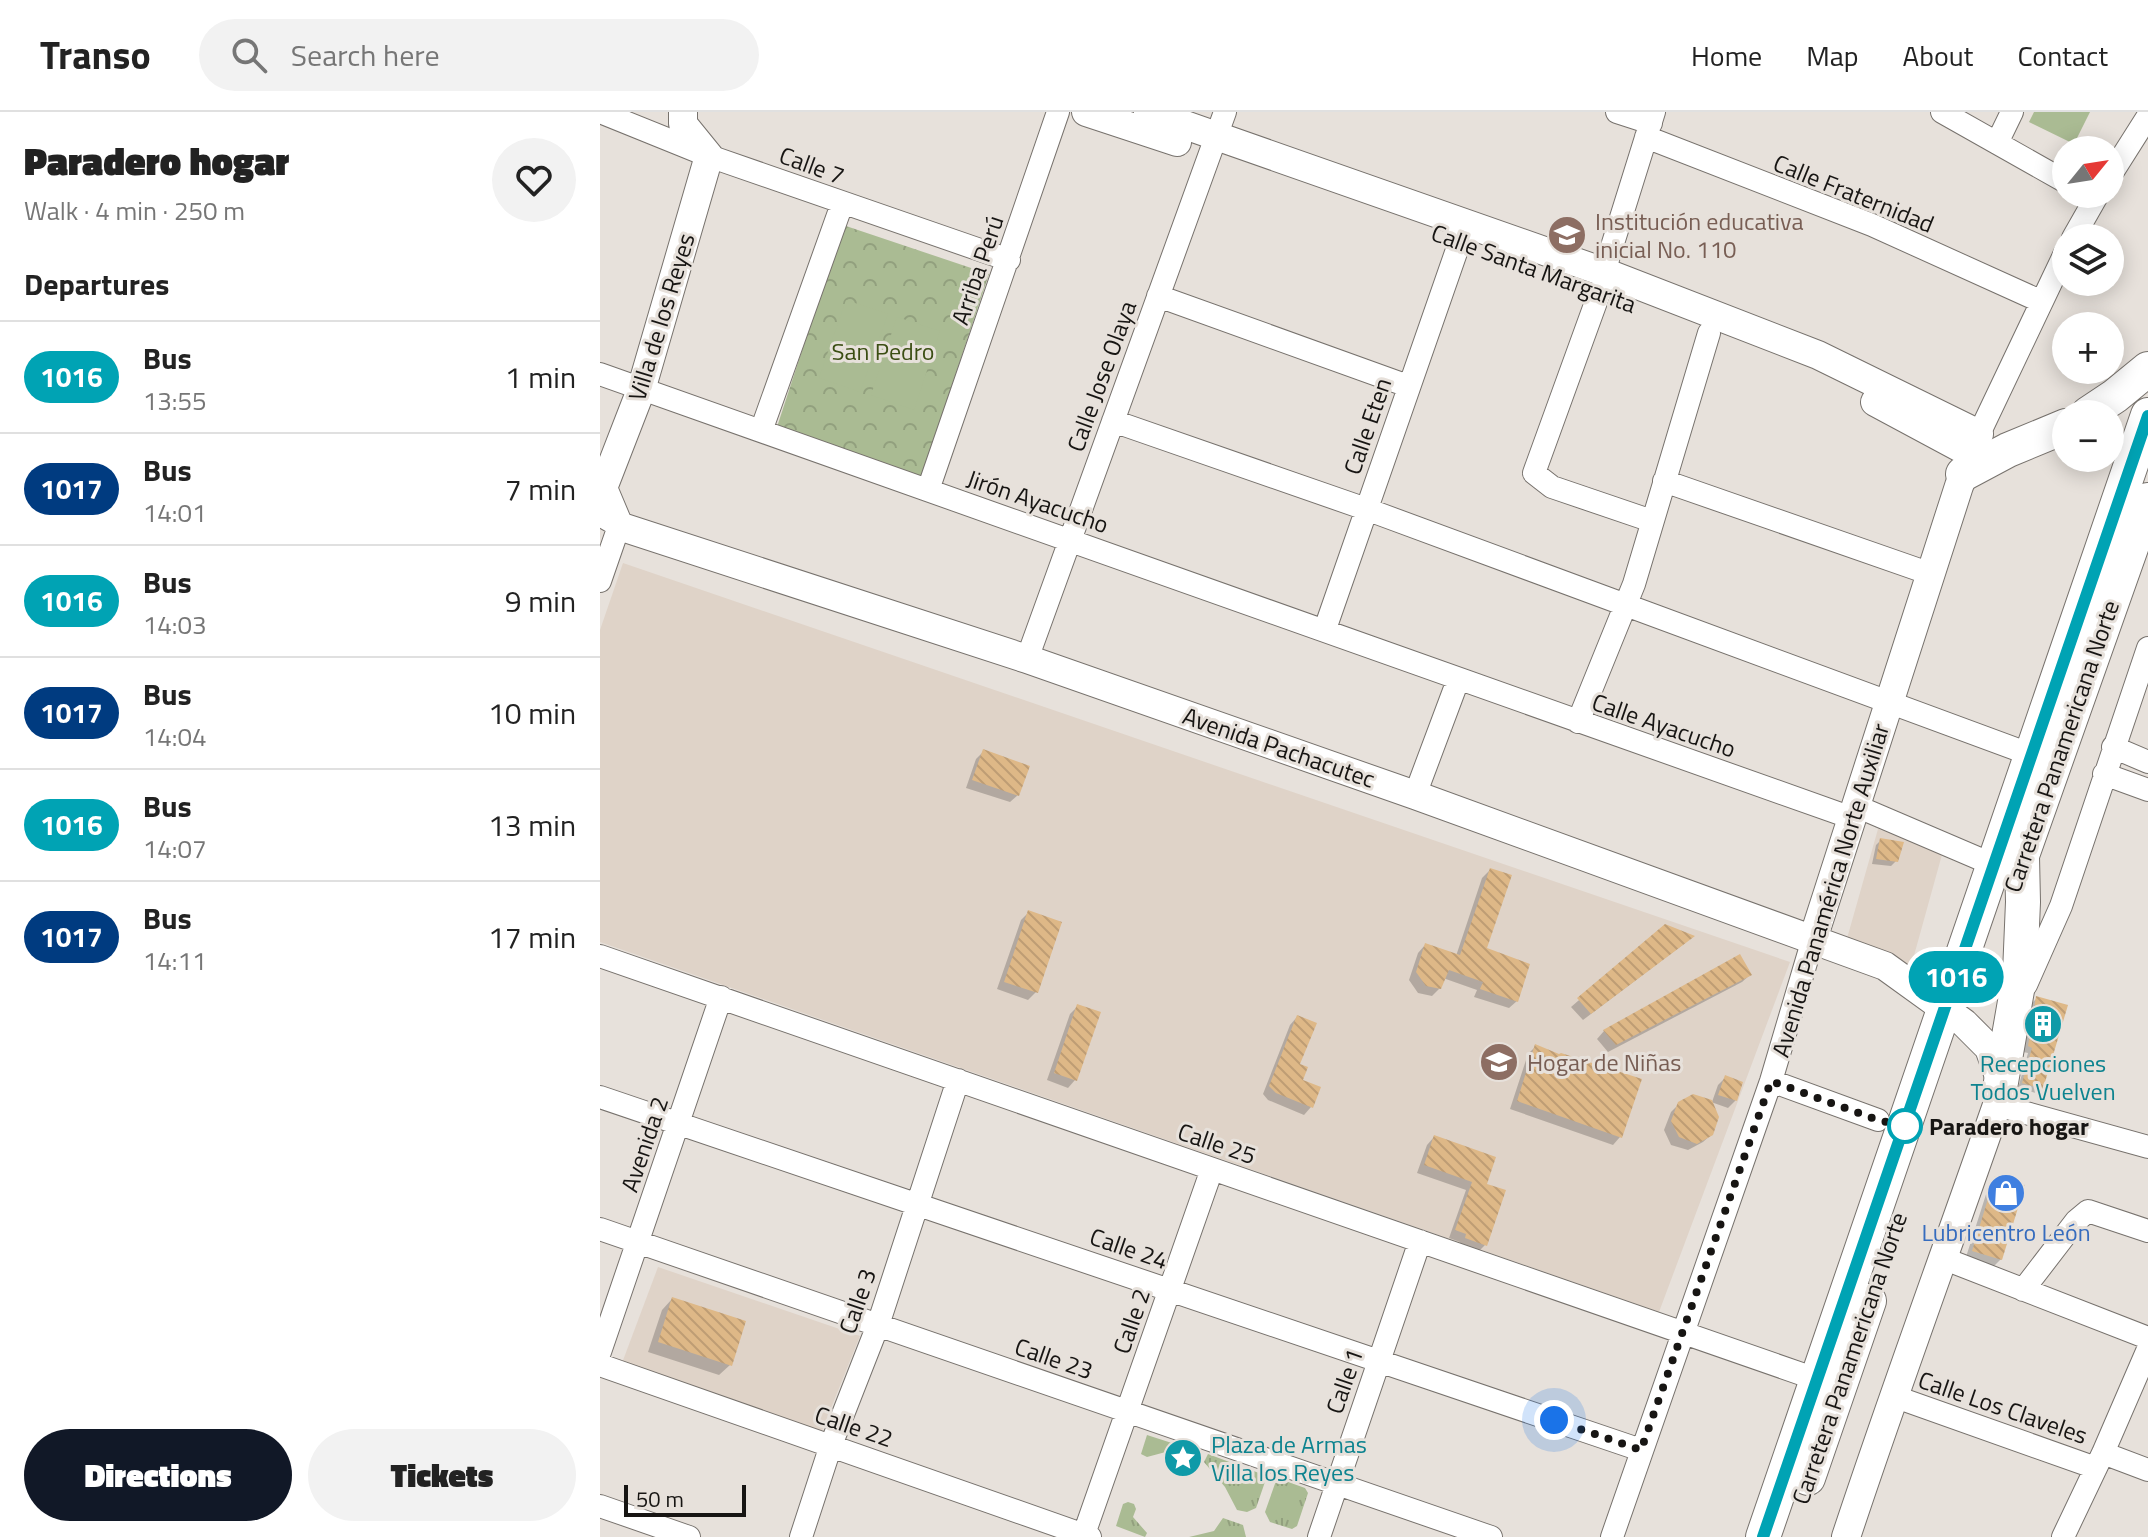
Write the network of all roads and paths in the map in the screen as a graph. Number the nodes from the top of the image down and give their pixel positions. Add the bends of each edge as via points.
1 (600, 112) edge
2 (683, 112) edge
3 (1058, 112) edge
4 (1086, 112) edge
5 (1148, 112) edge
6 (1617, 112) edge
7 (1942, 112) edge
8 (2012, 112) edge
9 (2148, 116) edge
10 (1650, 124) edge
11 (1217, 134) edge
12 (1997, 143) junction
13 (2124, 154) edge
14 (709, 156) junction
15 (2052, 174) edge
16 (842, 204) junction
17 (1460, 241) junction
18 (1009, 260) junction
19 (2052, 278) edge
20 (1602, 282) junction
21 (1158, 296) junction
22 (2040, 301) junction
23 (1709, 333) junction
24 (2148, 369) edge
25 (600, 374) edge
26 (1408, 386) junction
27 (641, 390) junction
28 (2109, 400) edge
29 (2148, 415) edge
30 (1113, 421) junction
31 (2052, 430) edge
32 (761, 431) junction
33 (1980, 453) junction
34 (1664, 481) junction
35 (928, 490) junction
36 (2148, 500) edge
37 (1366, 509) junction
38 (610, 521) edge
39 (1652, 521) junction
40 (1070, 540) junction
41 (1931, 574) junction
42 (600, 581) edge
43 (1626, 604) junction
44 (1325, 629) junction
45 (2148, 648) edge
46 (1027, 659) junction
47 (1458, 680) junction
48 (1890, 701) junction
49 (1578, 722) junction
50 (2113, 747) junction
51 (2032, 755) junction
52 (2148, 762) edge
53 (2104, 774) junction
54 (2148, 790) edge
55 (1415, 795) junction
56 (1854, 812) junction
57 (2008, 861) junction
58 (1813, 939) junction
59 (600, 956) edge
60 (721, 997) junction
61 (2014, 1011) junction
62 (1955, 1016) junction
63 (958, 1080) junction
64 (1771, 1081) junction
65 (1999, 1094) junction
66 (600, 1097) edge
67 (1878, 1120) dead end
68 (678, 1123) junction
69 (2148, 1147) edge
70 (1212, 1169) junction
71 (917, 1204) junction
72 (600, 1229) edge
73 (2148, 1231) edge
74 (1420, 1241) junction
75 (638, 1242) junction
76 (1945, 1259) junction
77 (1170, 1290) junction
78 (2023, 1290) junction
79 (878, 1325) junction
80 (1681, 1332) junction
81 (2148, 1338) edge
82 (2148, 1349) edge
83 (600, 1352) edge
84 (1379, 1361) junction
85 (600, 1365) edge
86 (1816, 1379) junction
87 (1893, 1396) junction
88 (1127, 1411) junction
89 (831, 1445) junction
90 (1641, 1450) junction
91 (2100, 1460) junction
92 (2148, 1470) edge
93 (1337, 1484) junction
94 (600, 1506) edge
95 (1086, 1536) edge
96 (689, 1537) edge
97 (801, 1537) edge
98 (1319, 1537) edge
99 (1491, 1537) edge
100 (1612, 1537) edge
101 (1763, 1537) edge
102 (1788, 1537) edge
103 (1846, 1537) edge
104 (2063, 1537) edge

1 - 14 street, Calle 7
2 - 14 main road via 683,124
3 - 18 street, Arriba Perú
4 - 11 main road, Calle Santa Margarita
5 - 11 main road, Calle Santa Margarita
6 - 10 street, Calle Fraternidad
7 - 12 street
8 - 12 street
9 - 13 street
10 - 20 street
10 - 22 street, Calle Fraternidad
11 - 17 main road, Calle Santa Margarita
11 - 20 main road, Calle Santa Margarita
11 - 21 street, Calle Jose Olaya
12 - 15 street
14 - 16 street, Calle 7
14 - 27 main road, Villa de los Reyes
16 - 18 street, Calle 7
16 - 32 street
17 - 20 main road, Calle Santa Margarita
17 - 26 street, Calle Eten
18 - 35 street, Arriba Perú
19 - 22 street, Avenida Panamérica Norte Auxiliar
20 - 23 main road, Calle Santa Margarita
20 - 33 main road, Calle Santa Margarita via 1818,355
20 - 39 street via 1534,473 1552,487
21 - 26 street
21 - 30 street, Calle Jose Olaya
22 - 33 street, Avenida Panamérica Norte Auxiliar
23 - 33 main road, Calle Santa Margarita via 1860,394
23 - 34 street
24 - 28 highway
25 - 27 street, Jirón Ayacucho
26 - 37 street, Calle Eten
27 - 32 street, Jirón Ayacucho
27 - 38 main road, Villa de los Reyes via 603,488
29 - 51 highway, Carretera Panamericana Norte
30 - 37 street
30 - 40 street, Calle Jose Olaya
31 - 33 highway
32 - 35 street, Jirón Ayacucho
33 - 41 main road, Avenida Panamérica Norte Auxiliar
34 - 39 street
34 - 41 street
35 - 40 street, Jirón Ayacucho
36 - 57 highway, Carretera Panamericana Norte
37 - 43 street
37 - 44 street, Calle Eten
38 - 42 street
38 - 46 main road, Avenida Pachacutec
39 - 43 street
40 - 44 street, Jirón Ayacucho
40 - 46 street, Calle Jose Olaya
41 - 48 main road, Avenida Panamérica Norte Auxiliar
43 - 48 street
43 - 49 street
44 - 47 street, Jirón Ayacucho
45 - 50 street
46 - 55 main road, Avenida Pachacutec
47 - 49 street, Calle Ayacucho
47 - 55 street
48 - 51 street
48 - 56 main road, Avenida Panamérica Norte Auxiliar
49 - 56 street, Calle Ayacucho
50 - 52 street
50 - 53 street
51 - 57 highway, Carretera Panamericana Norte
53 - 54 street
53 - 61 street via 2061,906
55 - 58 main road, Avenida Pachacutec
56 - 57 street, Calle Ayacucho
56 - 58 main road, Avenida Panamérica Norte Auxiliar
57 - 61 highway via 2023,902
57 - 62 highway, Carretera Panamericana Norte
58 - 62 main road, Avenida Pachacutec via 1885,966
58 - 64 street, Avenida Panamérica Norte Auxiliar
59 - 60 street, Calle 25
60 - 63 street, Calle 25
60 - 68 street, Avenida 2
61 - 65 highway
62 - 65 main road, Avenida Pachacutec via 1989,1048
62 - 86 highway, Carretera Panamericana Norte
62 - 102 highway, Carretera Panamericana Norte
63 - 70 street, Calle 25
63 - 71 street, Calle 3
64 - 67 street
64 - 80 street, Avenida Panamérica Norte Auxiliar
65 - 69 street
65 - 76 main road
66 - 68 street, Calle 24
68 - 71 street, Calle 24
68 - 75 street, Avenida 2
70 - 74 street, Calle 25
70 - 77 street, Calle 2
71 - 77 street, Calle 24
71 - 79 street, Calle 3
72 - 75 street, Calle 23
73 - 78 street via 2088,1211
74 - 80 street, Calle 25
74 - 84 street, Calle 1
75 - 79 street, Calle 23
75 - 83 street, Avenida 2
76 - 78 street
76 - 87 main road
77 - 84 street, Calle 24
77 - 88 street, Calle 2
78 - 81 street
79 - 88 street, Calle 23
79 - 89 street, Calle 3
80 - 86 street, Calle 25
80 - 90 street, Avenida Panamérica Norte Auxiliar
82 - 91 street
84 - 90 street, Calle 24
84 - 93 street, Calle 1
85 - 89 street, Calle 22
86 - 101 highway, Carretera Panamericana Norte
87 - 91 street, Calle Los Claveles
87 - 103 main road
88 - 93 street, Calle 23
88 - 95 street, Calle 2
89 - 95 street, Calle 22
89 - 97 street, Calle 3
90 - 100 street, Avenida Panamérica Norte Auxiliar
91 - 92 street, Calle Los Claveles
91 - 104 street
93 - 98 street, Calle 1
93 - 99 street, Calle 23
94 - 96 street

